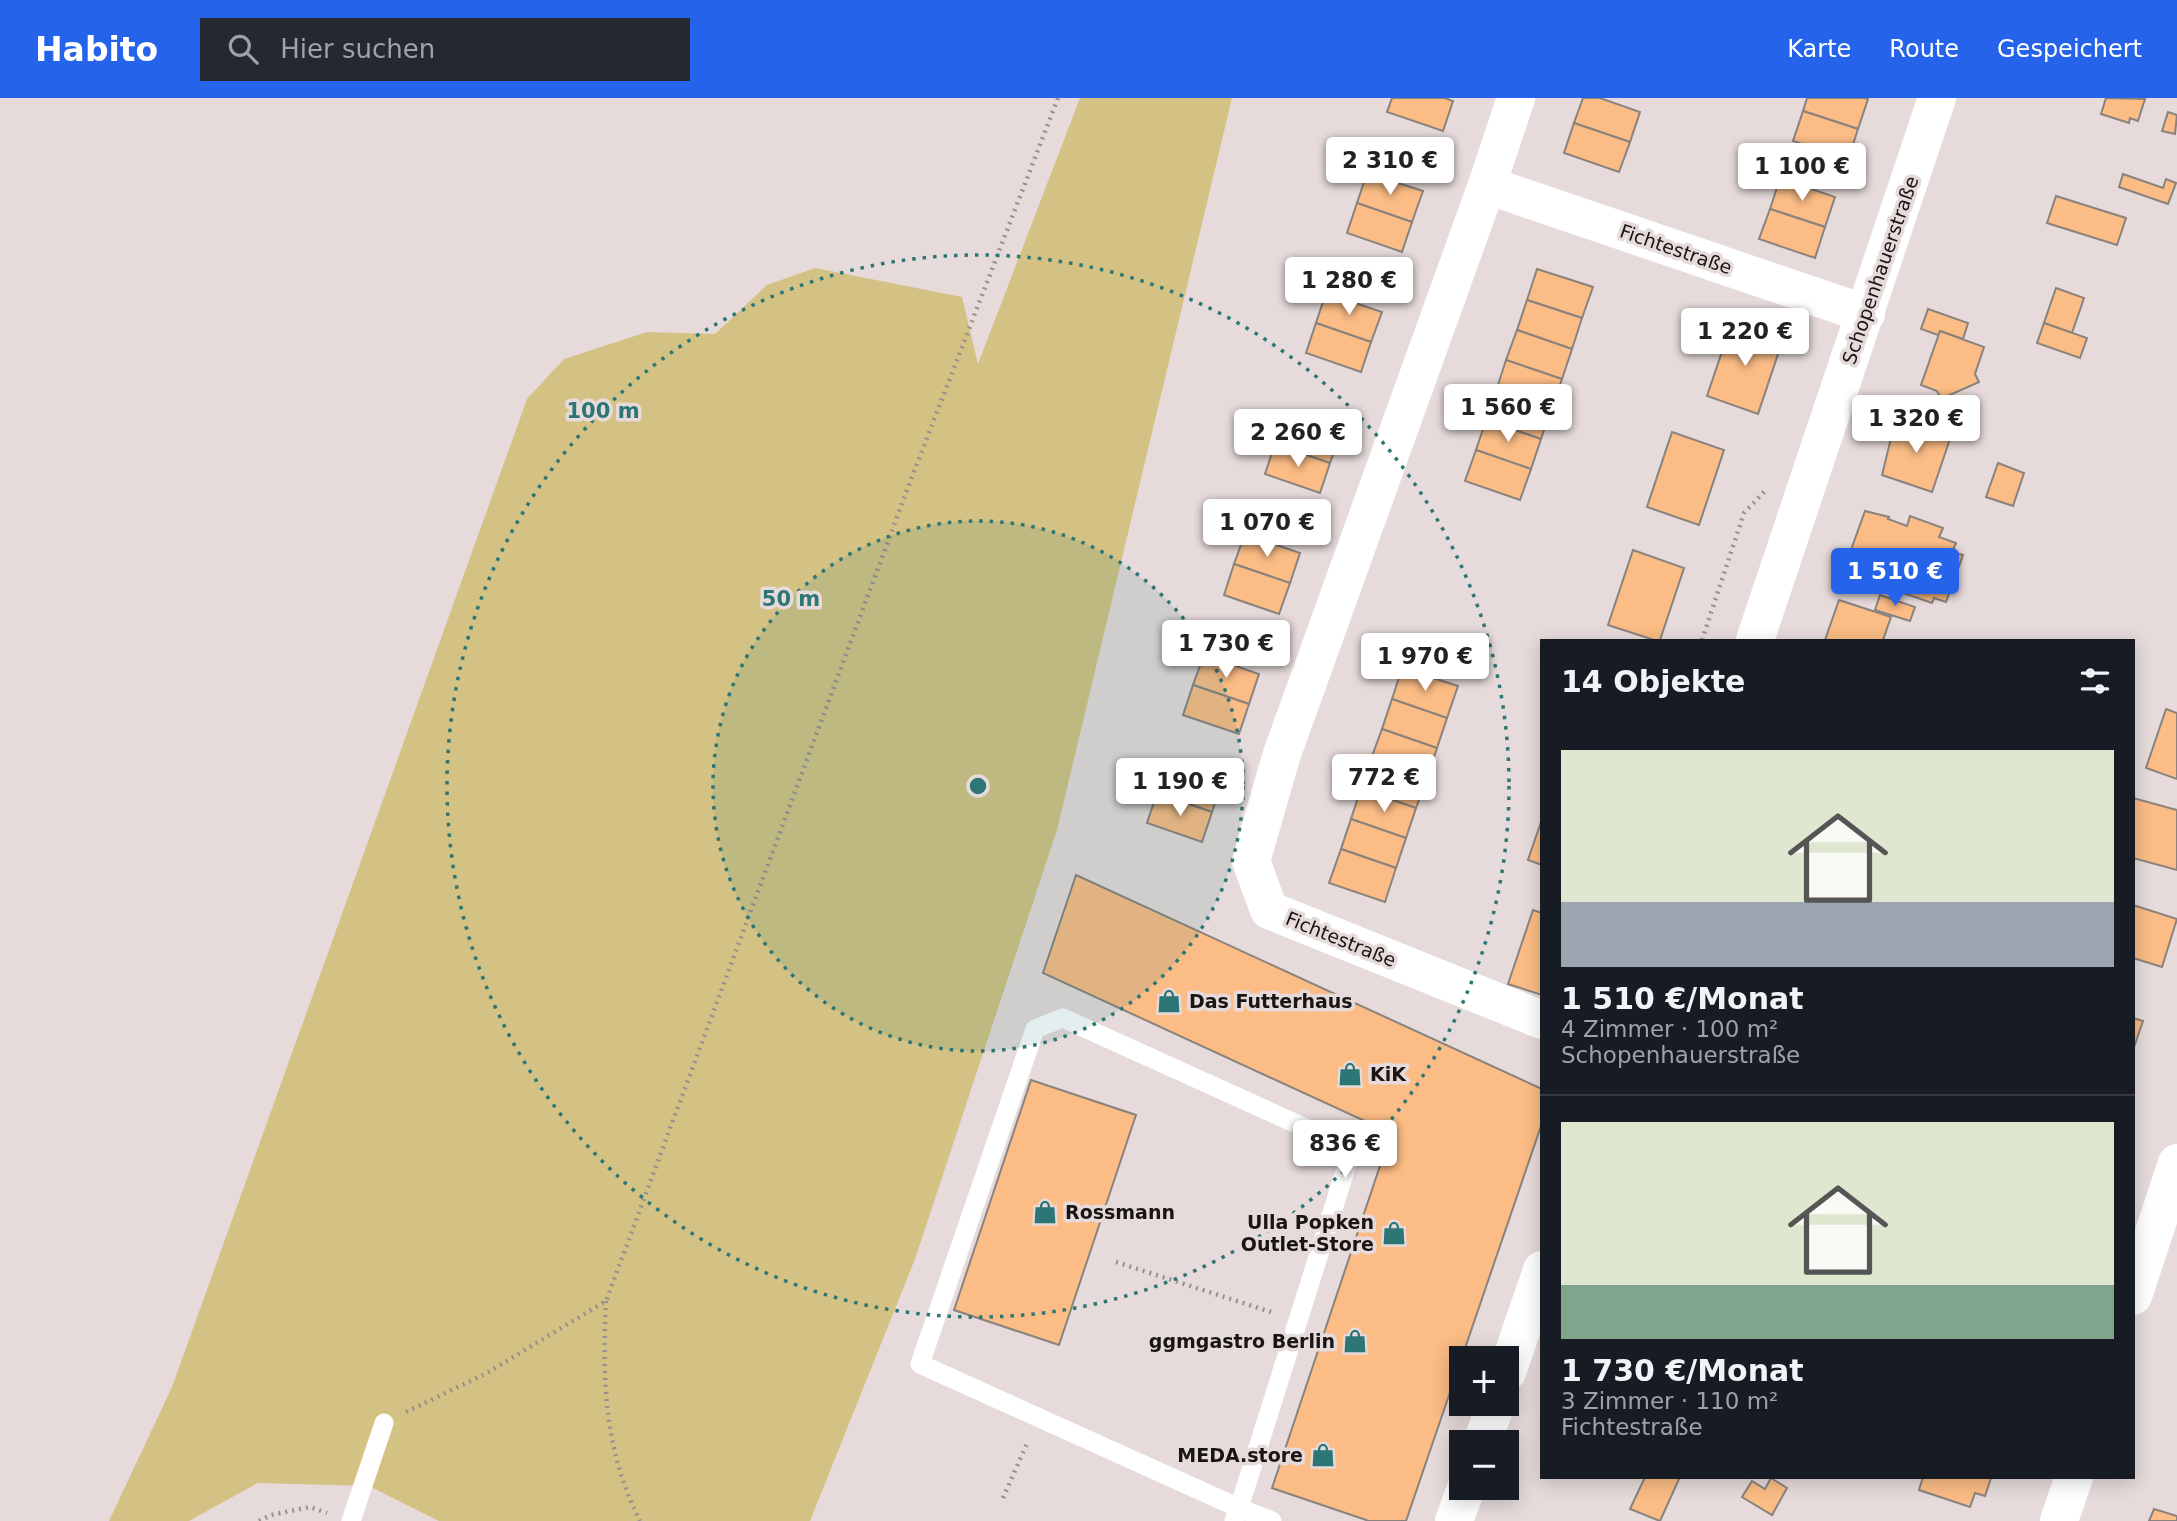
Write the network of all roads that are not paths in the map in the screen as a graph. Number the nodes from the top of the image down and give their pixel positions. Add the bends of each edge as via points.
1 (1516, 98) edge
2 (1937, 98) edge
3 (1487, 185) junction
4 (1866, 314) junction
5 (1755, 639) edge
6 (1540, 1019) edge
7 (2177, 1163) edge
8 (1540, 1276) edge
9 (2135, 1290) edge
10 (1516, 1346) edge
11 (384, 1423) road end
12 (2073, 1479) edge
13 (1462, 1500) edge
14 (1237, 1514) edge
15 (351, 1521) edge
16 (1272, 1521) edge
17 (1454, 1521) edge
18 (2059, 1521) edge

1 - 3 street, Fichtestraße
2 - 4 street, Schopenhauerstraße
3 - 4 street, Fichtestraße
3 - 6 street, Fichtestraße via 1282,754 1251,861 1269,910
4 - 5 street, Schopenhauerstraße
7 - 9 street
8 - 10 street
11 - 15 lane
12 - 18 street
13 - 17 street
14 - 14 lane via 920,1364 1035,1029 1063,1018 1352,1150
14 - 16 lane

